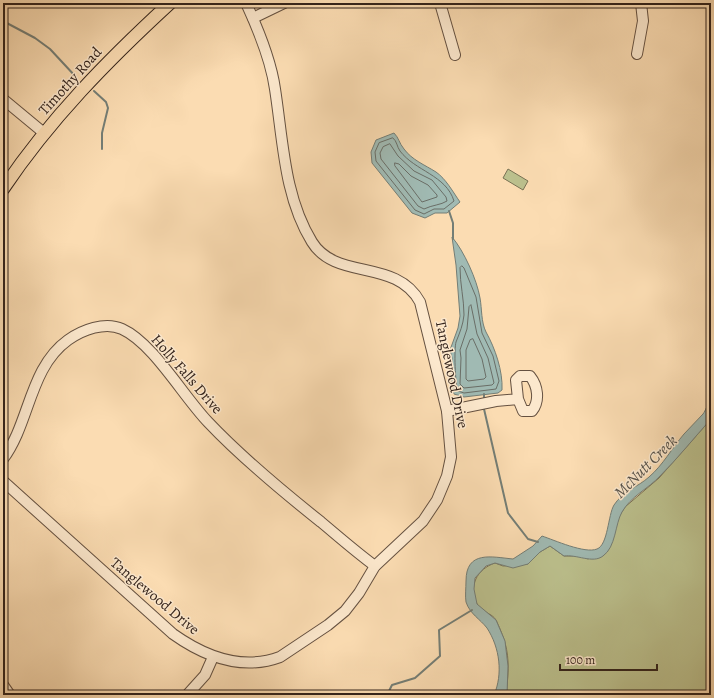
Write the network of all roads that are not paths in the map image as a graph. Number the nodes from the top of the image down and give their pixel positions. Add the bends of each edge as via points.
1 (170, 3) edge
2 (246, 3) edge
3 (284, 3) edge
4 (440, 3) edge
5 (641, 3) edge
6 (253, 18) junction
7 (455, 54) dead end
8 (637, 54) dead end
9 (3, 99) edge
10 (44, 133) junction
11 (3, 189) edge
12 (518, 400) dead end
13 (447, 410) junction
14 (3, 459) edge
15 (3, 481) edge
16 (375, 566) junction
17 (213, 657) junction
18 (3, 685) edge
19 (10, 695) edge
20 (187, 695) edge

1 - 10 main road, Timothy Road via 98,73
2 - 6 street, Tanglewood Drive
3 - 6 street
4 - 7 street
5 - 8 street via 643,22
6 - 13 street, Tanglewood Drive via 272,74 290,182 309,236 316,248 330,260 392,276 417,296 426,321
9 - 10 street
10 - 11 main road, Timothy Road
12 - 13 street via 496,401
13 - 16 street, Tanglewood Drive via 451,457 442,488 423,521
14 - 16 street, Holly Falls Drive via 15,439 40,376 52,355 77,335 96,328 114,326 128,332 144,345 208,422 245,459
15 - 17 street, Tanglewood Drive via 156,620 187,644
16 - 17 street, Tanglewood Drive via 345,610 290,651 260,662
17 - 20 street via 205,675
18 - 19 street

